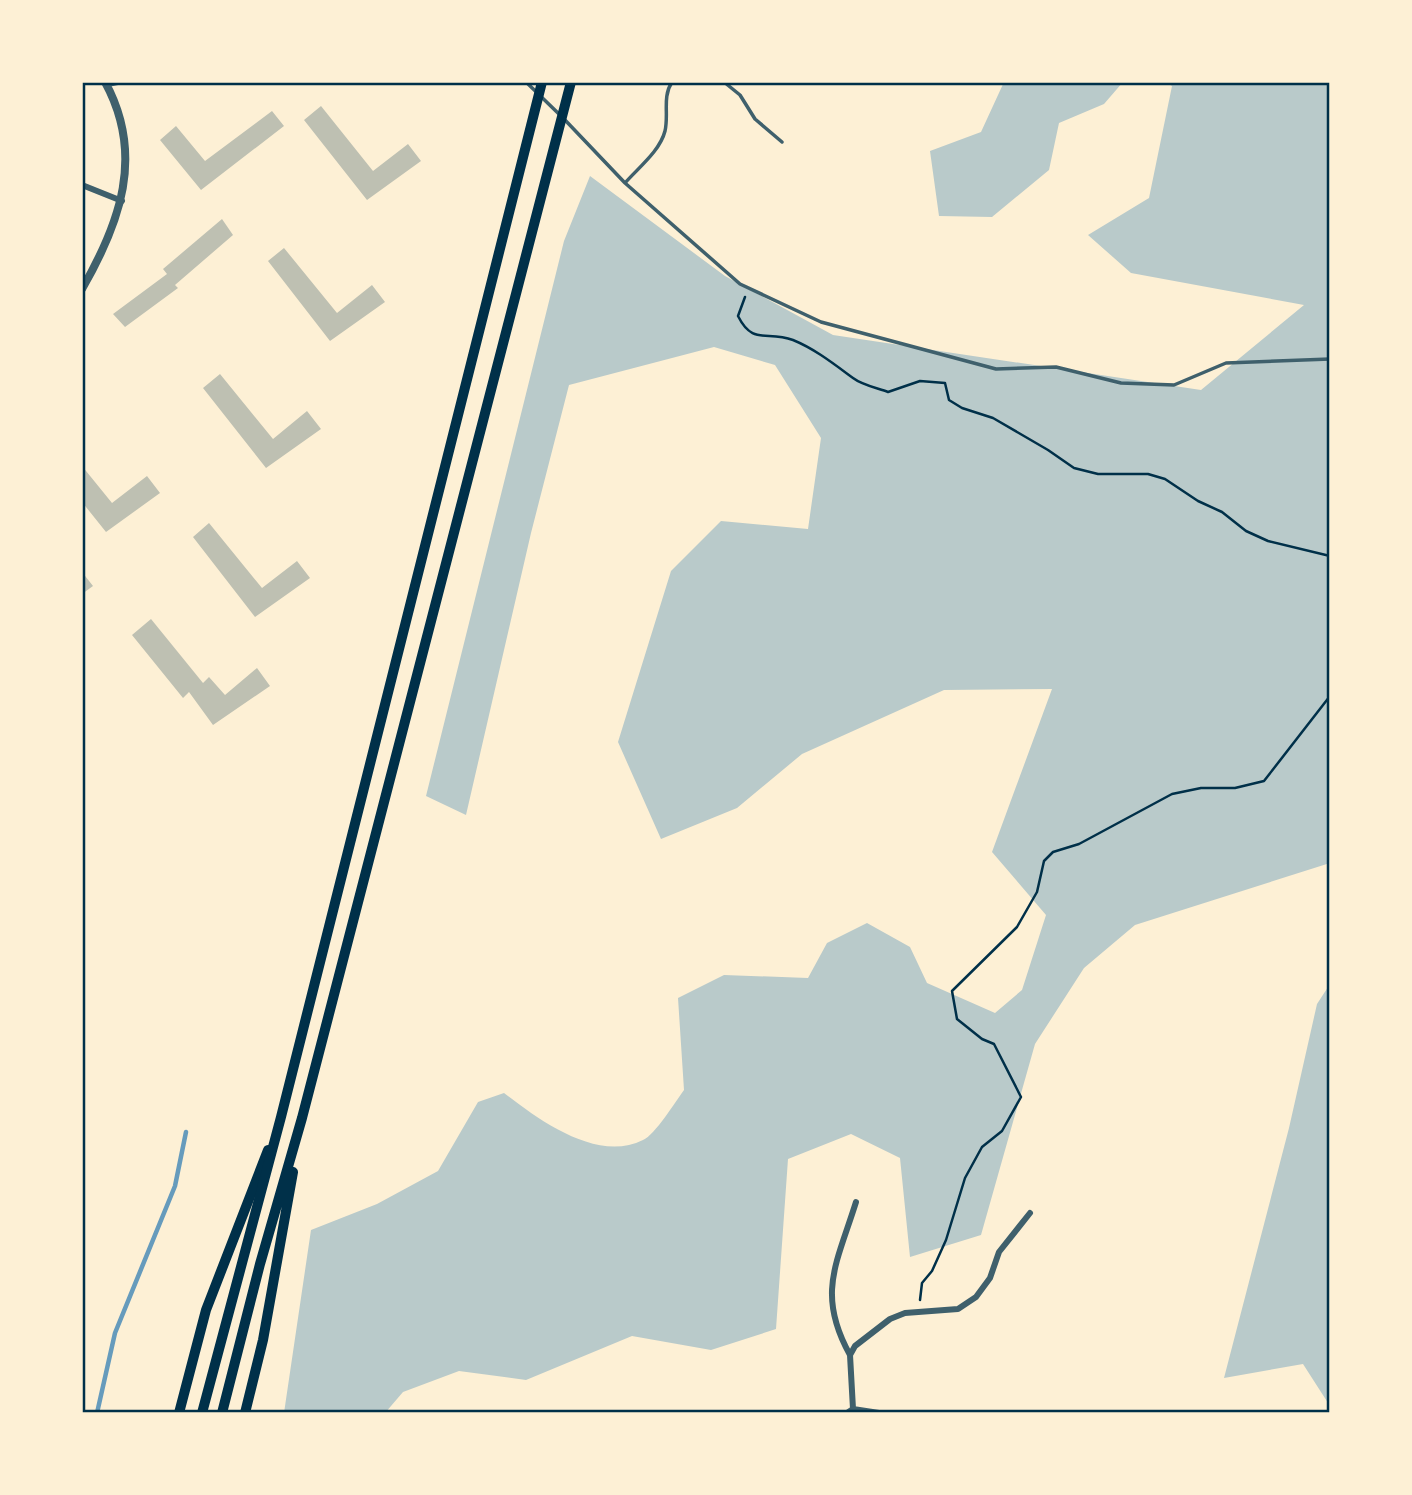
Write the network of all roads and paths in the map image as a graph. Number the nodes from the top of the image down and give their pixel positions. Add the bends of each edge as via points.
1 (124, 82) edge
2 (526, 82) edge
3 (542, 82) edge
4 (672, 82) edge
5 (723, 82) edge
6 (106, 84) edge
7 (571, 84) edge
8 (782, 142) dead end
9 (625, 183) junction
10 (82, 185) edge
11 (122, 201) junction
12 (740, 284) junction
13 (82, 289) edge
14 (1330, 359) edge
15 (1330, 556) edge
16 (1330, 696) edge
17 (281, 1117) junction
18 (302, 1118) junction
19 (856, 1202) dead end
20 (1030, 1213) dead end
21 (919, 1312) junction
22 (850, 1355) junction
23 (850, 1411) edge
24 (179, 1413) edge
25 (202, 1413) edge
26 (222, 1413) edge
27 (245, 1413) edge
28 (879, 1413) edge

1 - 6 lane
2 - 9 lane
3 - 17 highway
4 - 9 lane via 666,90 665,130 660,143
5 - 8 lane
6 - 11 street via 124,143
7 - 18 highway
9 - 12 lane
10 - 11 street
11 - 13 street via 102,255
12 - 14 lane via 821,322 996,369 1056,367 1121,383 1174,385 1226,363
12 - 15 path via 746,300 738,316 751,334 790,339 844,368 853,378 888,392 920,381 945,383 949,400 993,418 1074,468 1164,479 1246,531
16 - 21 path via 1264,782 1172,794 1079,844 1053,852 1044,861 1037,892 1017,927 952,990 957,1018 994,1044 1020,1097 1002,1131 982,1147 965,1178 946,1240 922,1283
17 - 24 main road via 206,1310
17 - 25 highway
18 - 26 highway
18 - 27 highway via 263,1340
19 - 22 street via 832,1282 832,1314
20 - 21 street via 999,1252 990,1278 976,1297 958,1309
21 - 22 street via 890,1318
22 - 23 street
23 - 28 street

